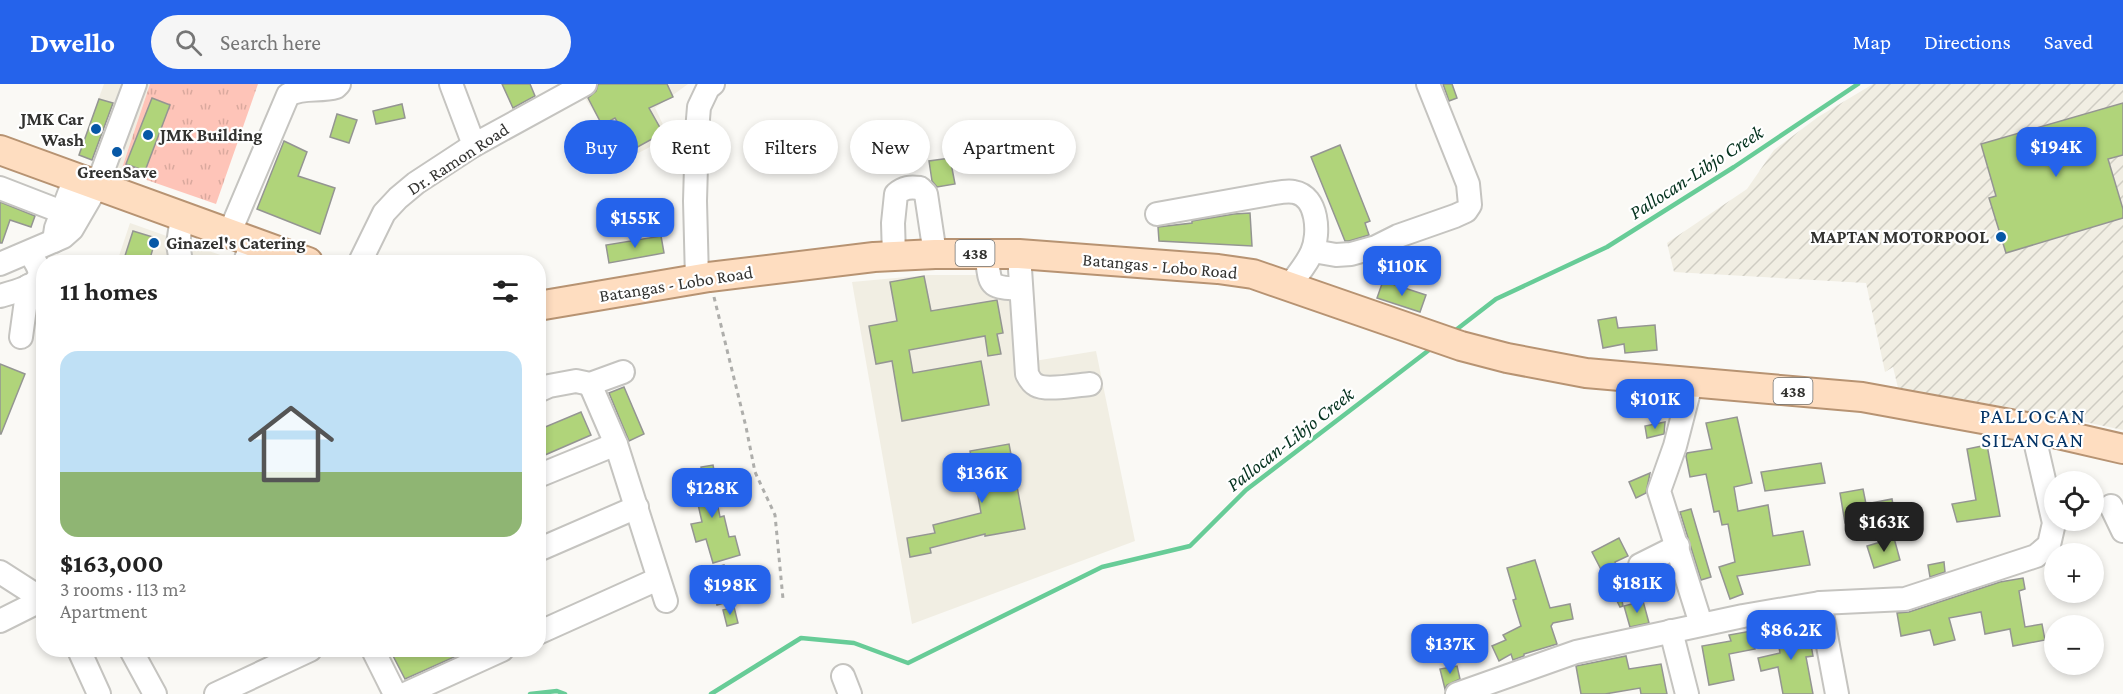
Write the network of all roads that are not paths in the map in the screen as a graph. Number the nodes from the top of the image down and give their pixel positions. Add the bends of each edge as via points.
1 (135, 84) edge
2 (339, 84) edge
3 (451, 84) edge
4 (585, 84) edge
5 (713, 84) edge
6 (1428, 84) edge
7 (474, 145) junction
8 (0, 150) edge
9 (86, 182) junction
10 (0, 188) edge
11 (62, 212) junction
12 (1157, 214) dead end
13 (182, 217) junction
14 (54, 242) junction
15 (242, 246) edge
16 (1313, 251) junction
17 (30, 253) junction
18 (986, 253) junction
19 (935, 254) junction
20 (1019, 254) junction
21 (180, 255) edge
22 (279, 255) edge
23 (363, 255) edge
24 (894, 256) junction
25 (0, 264) edge
26 (36, 264) edge
27 (703, 278) junction
28 (36, 282) edge
29 (28, 286) junction
30 (1289, 287) junction
31 (1021, 289) junction
32 (0, 296) edge
33 (546, 305) edge
34 (21, 337) dead end
35 (622, 372) dead end
36 (590, 384) junction
37 (1090, 384) dead end
38 (1691, 384) junction
39 (546, 387) edge
40 (2032, 428) junction
41 (616, 444) junction
42 (2123, 449) edge
43 (546, 473) edge
44 (2111, 506) dead end
45 (637, 507) junction
46 (2123, 531) edge
47 (1677, 546) junction
48 (546, 547) edge
49 (1640, 565) dead end
50 (0, 572) edge
51 (658, 579) junction
52 (36, 595) edge
53 (666, 601) dead end
54 (36, 603) edge
55 (1820, 603) junction
56 (0, 621) edge
57 (1701, 624) junction
58 (546, 629) edge
59 (1671, 631) junction
60 (82, 657) edge
61 (127, 657) edge
62 (295, 657) edge
63 (376, 657) edge
64 (487, 657) edge
65 (99, 694) edge
66 (154, 694) edge
67 (216, 694) edge
68 (395, 694) edge
69 (405, 694) edge
70 (1457, 694) edge
71 (1688, 694) edge
72 (1837, 694) edge

1 - 9 street
2 - 15 street via 326,90 304,89 288,95
3 - 7 street
4 - 7 street, Dr. Ramon Road
5 - 27 street via 699,107 698,123 695,191
6 - 16 street via 1468,184 1470,205 1466,211 1350,254
7 - 23 street, Dr. Ramon Road via 398,198 384,213
8 - 9 main road
9 - 11 street
9 - 13 main road
9 - 14 street via 72,229
10 - 11 street
11 - 14 street
12 - 16 street via 1294,192 1305,197 1313,209 1317,222
13 - 15 main road
13 - 21 street
14 - 17 street
15 - 22 main road
16 - 30 street
17 - 25 street
17 - 26 street
18 - 19 main road, Batangas - Lobo Road / 438
18 - 20 main road, Batangas - Lobo Road / 438
18 - 31 street via 993,285
19 - 24 main road, Batangas - Lobo Road / 438
19 - 24 street via 926,194 920,188 909,187 896,194
20 - 30 main road, Batangas - Lobo Road / 438 via 1218,269 1253,274
20 - 31 street
24 - 27 main road, Batangas - Lobo Road / 438
27 - 33 main road, Batangas - Lobo Road / 438
28 - 29 street
29 - 32 street
29 - 34 street
30 - 38 main road, Batangas - Lobo Road / 438 via 1507,358 1586,373
31 - 37 street via 1027,374 1031,380 1043,388
35 - 36 street
36 - 39 street via 576,381
36 - 41 street
38 - 40 main road, Batangas - Lobo Road / 438 via 1862,397
38 - 47 street via 1659,491
40 - 42 main road, Batangas - Lobo Road / 438
40 - 55 street via 2054,523 2049,545 2036,556 1905,599
41 - 43 street
41 - 45 street
44 - 46 street
45 - 48 street
45 - 51 street
47 - 49 street
47 - 57 street
50 - 52 street
51 - 53 street
51 - 58 street
54 - 56 street
55 - 57 street
55 - 72 street
57 - 59 street
59 - 70 street via 1576,652
59 - 71 street
60 - 65 street
61 - 66 street
62 - 67 street
63 - 68 street
64 - 69 street

